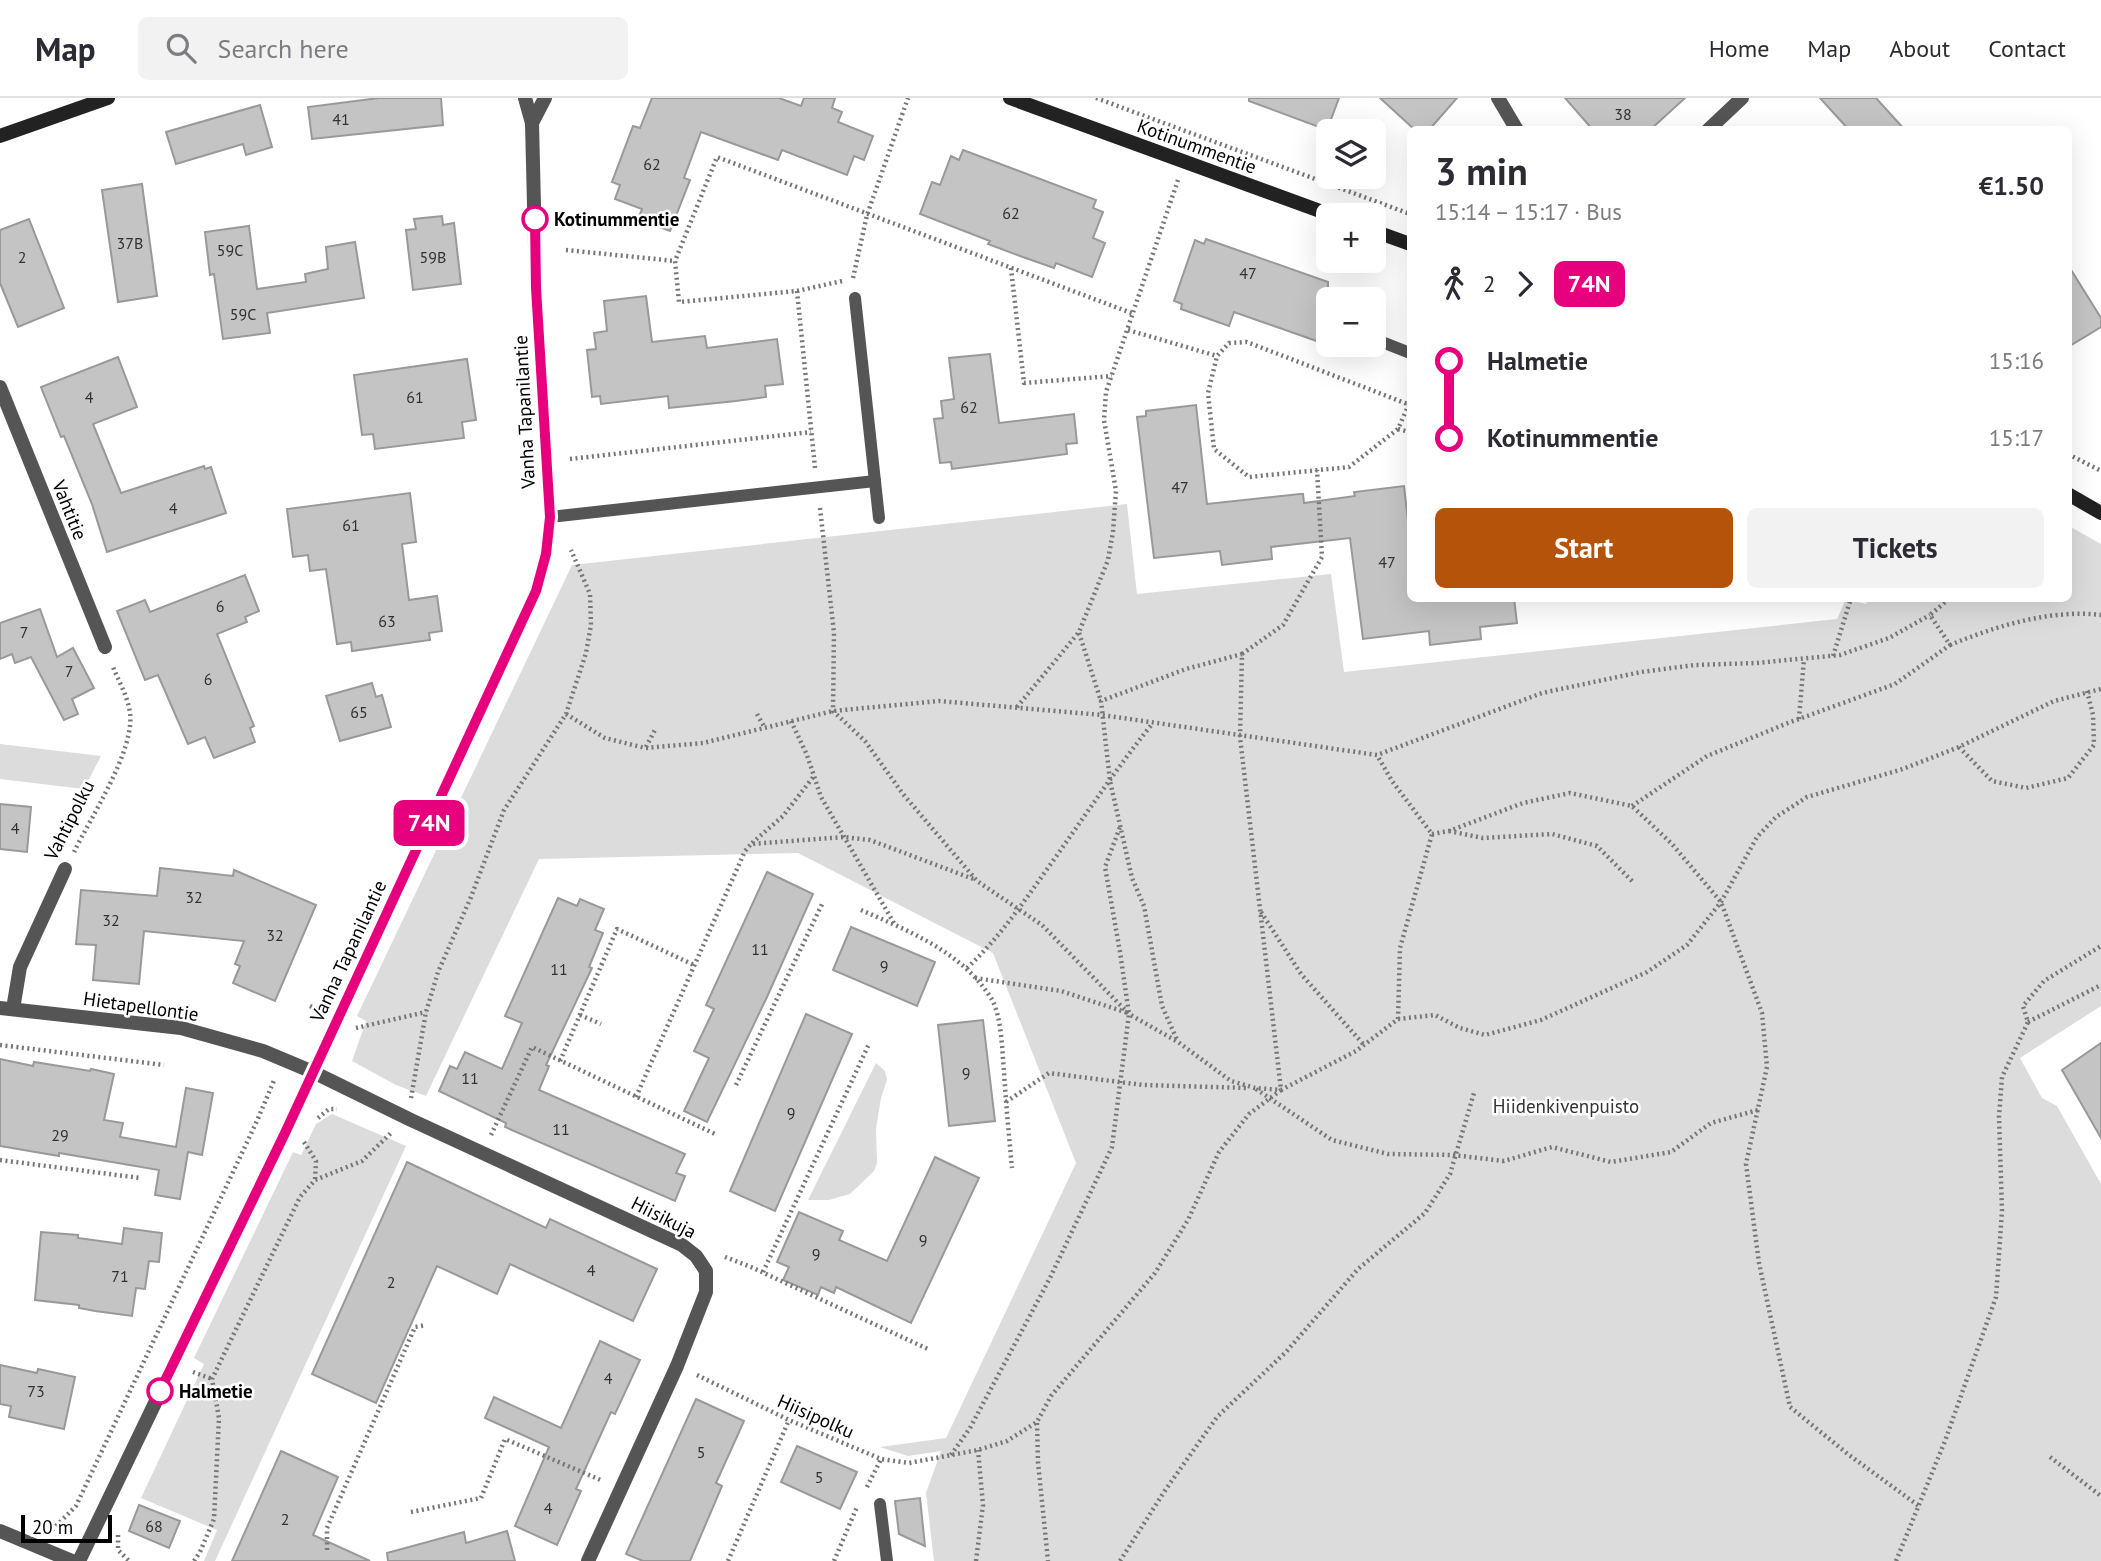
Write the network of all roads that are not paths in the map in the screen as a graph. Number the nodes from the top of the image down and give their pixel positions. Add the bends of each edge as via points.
1 (108, 98) edge
2 (524, 98) edge
3 (545, 98) edge
4 (1010, 98) edge
5 (1498, 98) edge
6 (1742, 98) edge
7 (532, 123) junction
8 (1515, 126) edge
9 (1712, 126) edge
10 (0, 136) edge
11 (1316, 210) edge
12 (1386, 235) edge
13 (1407, 243) edge
14 (855, 298) road end
15 (1386, 344) edge
16 (1407, 353) edge
17 (0, 387) edge
18 (875, 481) junction
19 (2072, 496) edge
20 (2101, 513) edge
21 (550, 517) junction
22 (879, 518) dead end
23 (105, 647) road end
24 (65, 869) road end
25 (7, 1008) edge
26 (313, 1072) junction
27 (880, 1504) dead end
28 (0, 1531) edge
29 (72, 1561) edge
30 (79, 1561) edge
31 (588, 1561) edge
32 (887, 1561) edge

1 - 10 main road
2 - 7 street, Vanha Tapanilantie
3 - 7 street, Vanha Tapanilantie
4 - 11 main road, Kotinummentie
5 - 8 street
6 - 9 street
7 - 21 street, Vanha Tapanilantie via 536,288
12 - 13 main road
14 - 18 lane
15 - 16 lane
17 - 23 street, Vahtitie
18 - 21 lane
18 - 22 lane
19 - 20 main road
21 - 26 street, Vanha Tapanilantie via 536,591
24 - 25 street, Vahtipolku via 20,967
25 - 26 street, Hietapellontie via 181,1028 263,1051
26 - 30 street, Vanha Tapanilantie
26 - 31 street, Hiisikuja via 682,1245 706,1272 706,1292 677,1366
27 - 32 lane
28 - 29 street

